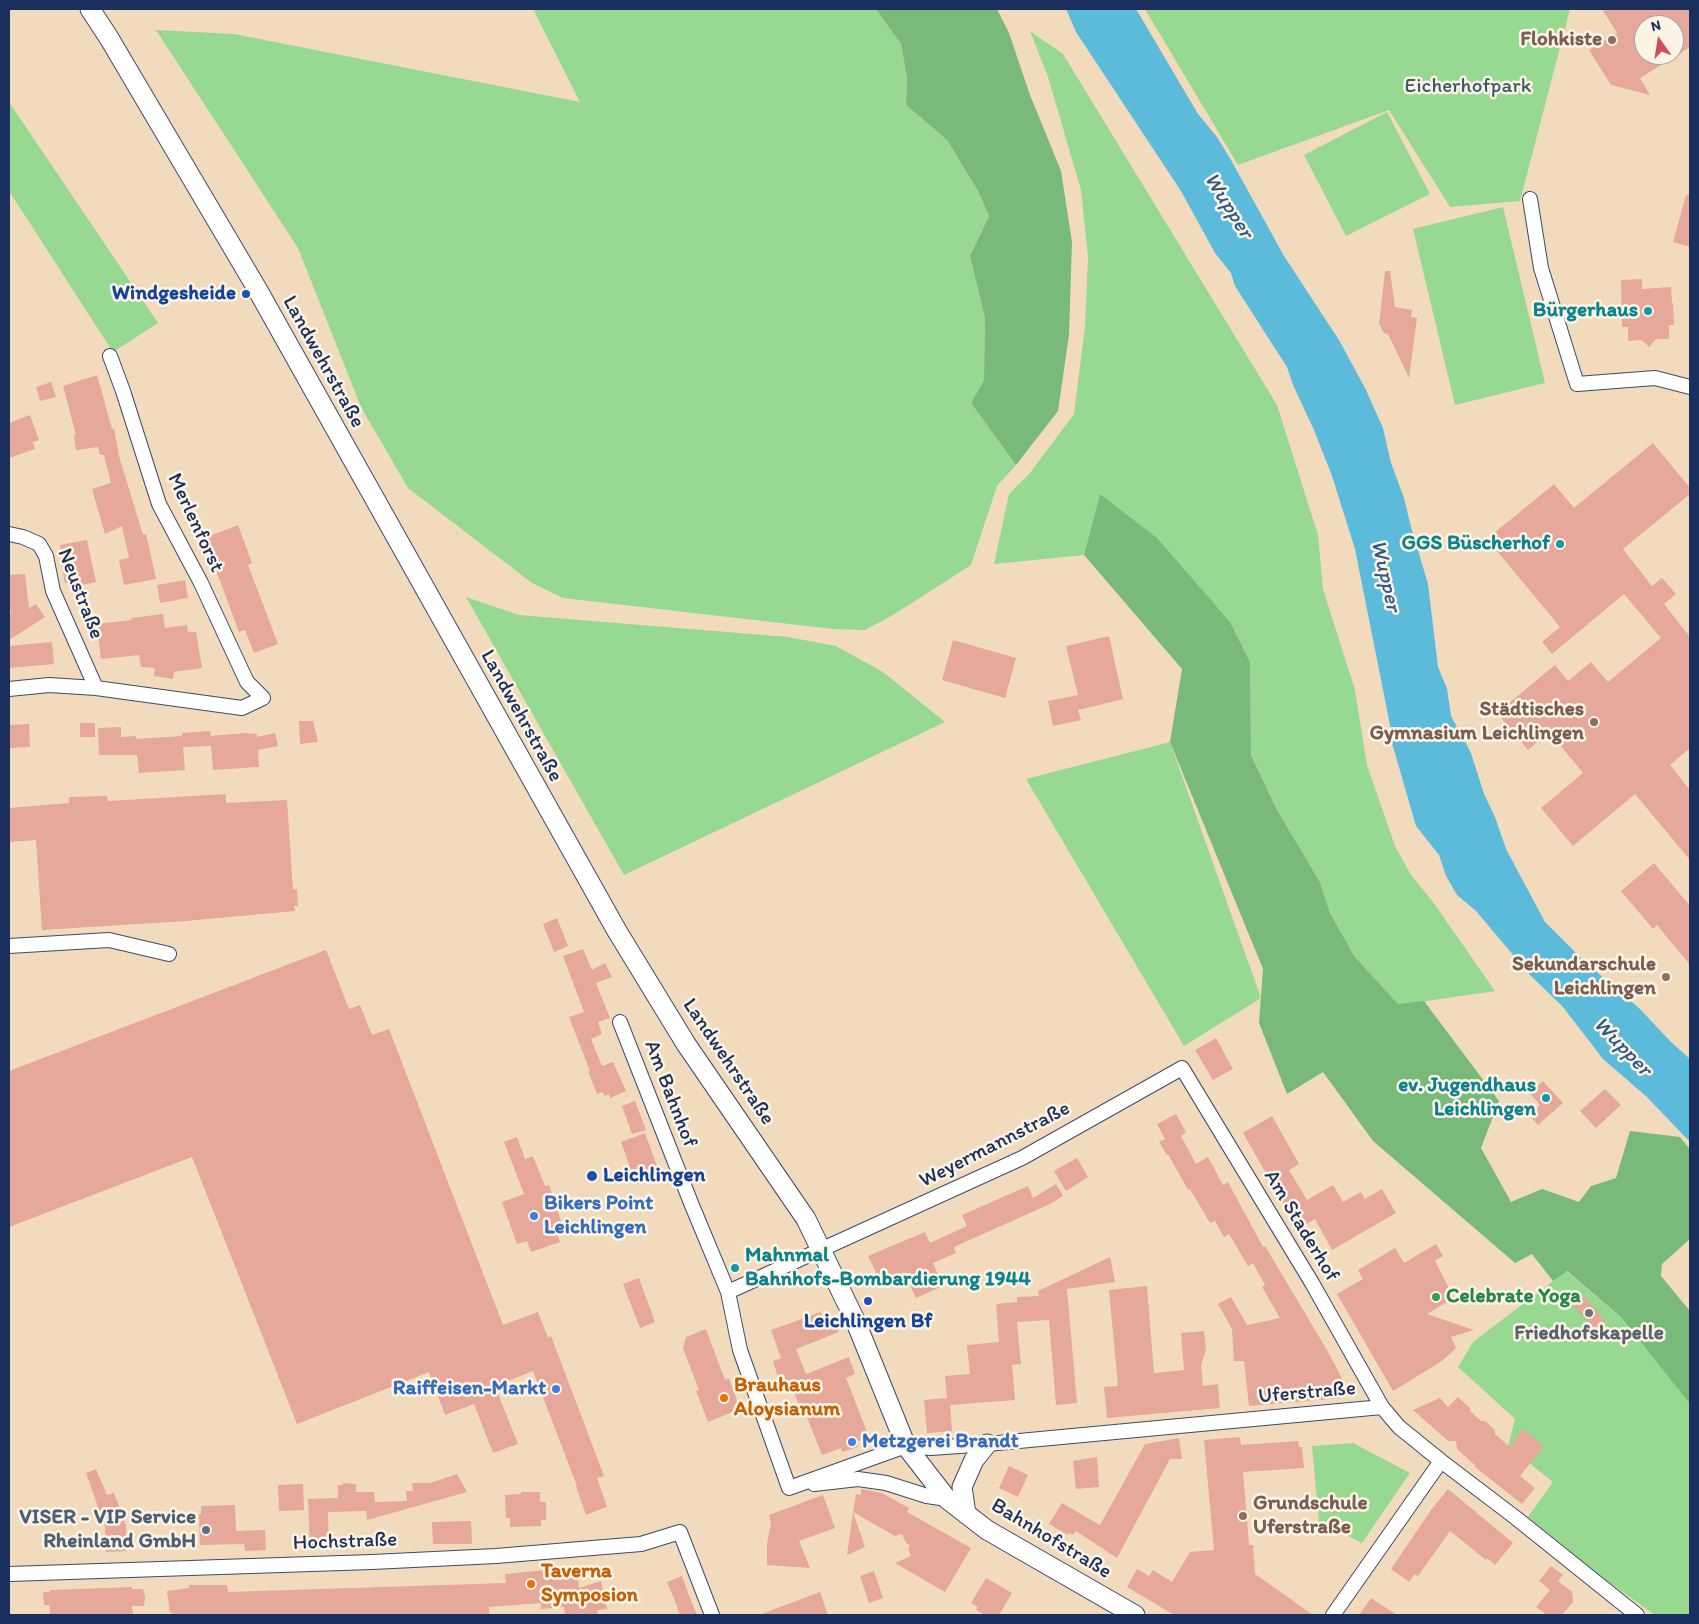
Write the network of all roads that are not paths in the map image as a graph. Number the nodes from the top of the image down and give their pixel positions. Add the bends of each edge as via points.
1 (90, 9) edge
2 (1530, 199) dead end
3 (110, 356) dead end
4 (1690, 387) edge
5 (9, 534) edge
6 (96, 688) junction
7 (9, 689) edge
8 (9, 946) edge
9 (169, 954) dead end
10 (620, 1022) dead end
11 (1182, 1068) joint
12 (822, 1250) junction
13 (728, 1292) junction
14 (1382, 1407) junction
15 (987, 1444) junction
16 (906, 1446) junction
17 (1441, 1461) junction
18 (789, 1488) junction
19 (946, 1499) junction
20 (966, 1514) junction
21 (9, 1574) edge
22 (712, 1615) edge
23 (1135, 1615) edge
24 (1333, 1615) edge
25 (1637, 1615) edge

1 - 12 main road, Landwehrstraße via 256,287 617,931 686,1044 806,1219
2 - 4 street via 1541,268 1577,384 1655,378
3 - 6 street, Merlenforst via 159,504 201,583 247,682 263,698 242,708
5 - 6 street, Neustraße via 23,536 39,544 46,556 53,592
6 - 7 street via 49,685
8 - 9 street via 109,940
10 - 13 street, Am Bahnhof
11 - 12 street, Weyermannstraße via 1022,1158
11 - 14 street, Am Staderhof via 1312,1283
12 - 13 street
12 - 16 main road, Landwehrstraße via 855,1320
13 - 18 street, Am Bahnhof via 740,1350
14 - 15 street, Uferstraße
14 - 17 street, Uferstraße via 1399,1427
15 - 16 street, Uferstraße via 931,1448
15 - 20 main road via 974,1460 962,1487
16 - 18 street
16 - 19 main road, Bahnhofstraße
17 - 24 street
17 - 25 street, Uferstraße
18 - 19 street, Bahnhofstraße via 858,1479
19 - 20 main road, Bahnhofstraße
20 - 23 main road, Bahnhofstraße via 987,1530
21 - 22 street, Hochstraße via 496,1556 641,1544 680,1532

